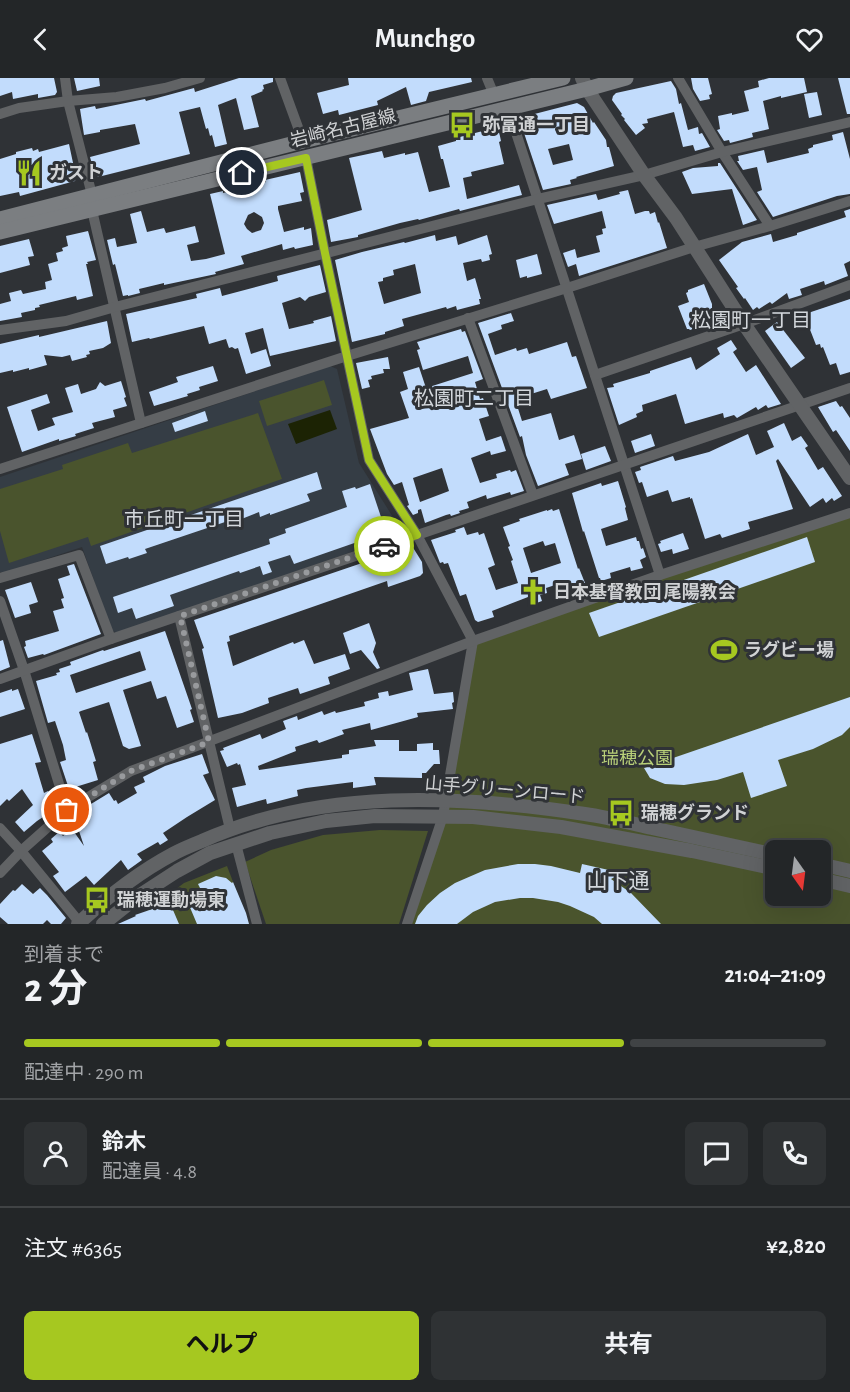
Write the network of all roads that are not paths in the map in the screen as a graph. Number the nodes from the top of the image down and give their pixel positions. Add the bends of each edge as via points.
1 (65, 78) edge
2 (200, 78) edge
3 (280, 78) edge
4 (488, 78) edge
5 (563, 78) edge
6 (626, 78) edge
7 (678, 78) edge
8 (585, 83) edge
9 (494, 95) junction
10 (68, 101) junction
11 (508, 108) junction
12 (0, 114) edge
13 (850, 122) edge
14 (303, 141) junction
15 (722, 152) junction
16 (306, 158) junction
17 (644, 175) junction
18 (538, 199) junction
19 (850, 201) edge
20 (92, 203) junction
21 (0, 219) edge
22 (770, 226) junction
23 (0, 232) edge
24 (694, 247) junction
25 (325, 253) junction
26 (850, 285) edge
27 (567, 288) junction
28 (116, 307) junction
29 (468, 318) junction
30 (744, 324) junction
31 (0, 330) edge
32 (347, 356) junction
33 (595, 375) junction
34 (850, 388) edge
35 (799, 405) junction
36 (141, 423) junction
37 (624, 464) junction
38 (0, 469) edge
39 (850, 478) edge
40 (533, 495) junction
41 (850, 513) edge
42 (417, 535) junction
43 (660, 575) junction
44 (0, 578) edge
45 (0, 601) edge
46 (180, 616) junction
47 (111, 639) junction
48 (473, 641) junction
49 (24, 670) junction
50 (0, 679) edge
51 (209, 742) junction
52 (446, 800) junction
53 (67, 810) junction
54 (443, 816) junction
55 (0, 828) edge
56 (230, 829) junction
57 (236, 844) junction
58 (21, 850) junction
59 (765, 853) edge
60 (765, 867) edge
61 (831, 867) edge
62 (850, 871) edge
63 (0, 873) edge
64 (831, 882) edge
65 (850, 886) edge
66 (79, 923) edge
67 (103, 924) edge
68 (257, 924) edge
69 (407, 924) edge

1 - 10 street
2 - 10 street via 117,97
3 - 14 street
4 - 9 street
5 - 9 main road, 岩崎名古屋線
6 - 8 main road, 岩崎名古屋線
7 - 15 street
8 - 11 main road, 岩崎名古屋線
8 - 17 street
9 - 14 main road, 岩崎名古屋線
10 - 12 street
10 - 20 street
11 - 16 main road, 岩崎名古屋線
11 - 18 street
13 - 15 street
14 - 20 main road, 岩崎名古屋線
15 - 17 street
15 - 22 street
16 - 20 main road, 岩崎名古屋線
16 - 25 street
17 - 18 street
17 - 24 street
18 - 25 street
18 - 27 street
19 - 22 street
20 - 21 main road, 岩崎名古屋線
20 - 23 main road, 岩崎名古屋線
20 - 28 street
22 - 24 street
24 - 27 street
24 - 30 street
25 - 28 street
25 - 32 street
26 - 30 street
27 - 29 street
27 - 33 street
28 - 31 street via 66,321
28 - 36 street
29 - 32 street
29 - 40 street
30 - 33 street
30 - 35 street
32 - 36 street
32 - 42 street via 369,460
33 - 37 street
34 - 35 street
35 - 37 street
35 - 39 street
36 - 38 street
37 - 40 street
37 - 43 street
40 - 42 street
41 - 43 street
42 - 46 street
42 - 48 street
43 - 48 street
44 - 47 street via 79,555
45 - 49 street
46 - 47 street
46 - 51 street
47 - 49 street
48 - 51 street
48 - 52 street
49 - 50 street
49 - 53 street
51 - 53 street via 131,771
51 - 56 street
52 - 54 street
52 - 56 street, 山手グリーンロード via 317,808
52 - 59 street, 山手グリーンロード via 587,814
53 - 58 street
54 - 57 street, 山手グリーンロード via 326,821
54 - 60 street, 山手グリーンロード via 561,827
54 - 69 street
55 - 58 street
56 - 66 street, 山手グリーンロード via 173,854
57 - 67 street, 山手グリーンロード via 177,871
57 - 68 street
58 - 63 street
58 - 66 street
61 - 62 street
64 - 65 street

